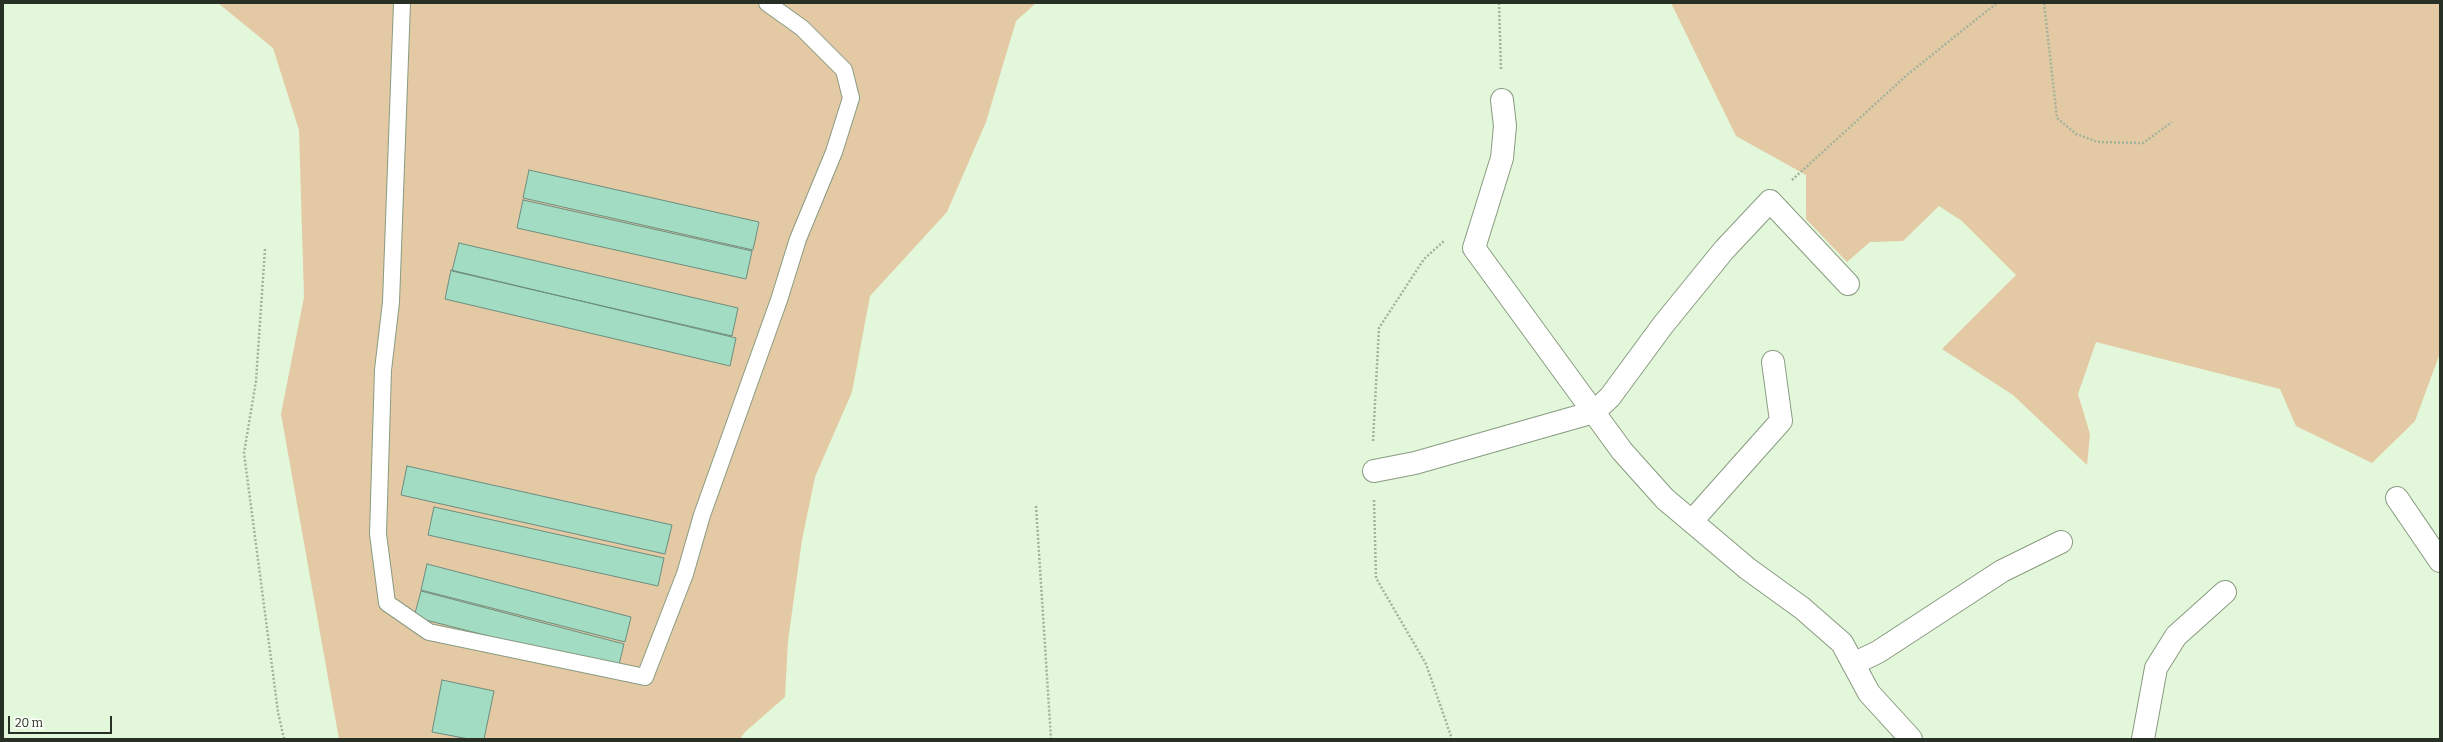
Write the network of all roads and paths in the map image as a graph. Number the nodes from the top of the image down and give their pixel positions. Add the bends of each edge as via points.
1 (402, 3) edge
2 (767, 3) edge
3 (1498, 3) edge
4 (1998, 3) edge
5 (2044, 3) edge
6 (1502, 100) joint
7 (2172, 122) dead end
8 (1770, 201) junction
9 (265, 249) dead end
10 (1848, 284) dead end
11 (1773, 362) dead end
12 (1594, 412) junction
13 (1374, 471) dead end
14 (2397, 498) dead end
15 (1036, 506) dead end
16 (1692, 521) junction
17 (2061, 542) dead end
18 (2440, 561) edge
19 (2225, 592) dead end
20 (1853, 664) junction
21 (284, 739) edge
22 (1051, 739) edge
23 (1910, 739) edge
24 (2143, 739) edge

1 - 2 lane via 391,302 383,370 378,534 387,603 428,632 645,677 685,574 702,515 779,300 798,239 834,152 851,98 844,70 802,28
3 - 6 path
4 - 8 path via 1908,74
5 - 7 path via 2057,118 2076,134 2098,142 2143,143
6 - 12 street via 1505,126 1502,158 1474,248
8 - 10 street
8 - 12 street via 1724,250 1663,325 1610,397
9 - 21 path via 256,381 244,453
11 - 16 street via 1781,421
12 - 13 street via 1415,463
12 - 16 street via 1665,499
14 - 18 street
15 - 22 path
16 - 20 street via 1748,569 1802,608 1842,644
17 - 20 street via 2002,571 1878,652
19 - 24 street via 2176,636 2156,668
20 - 23 street via 1868,693

